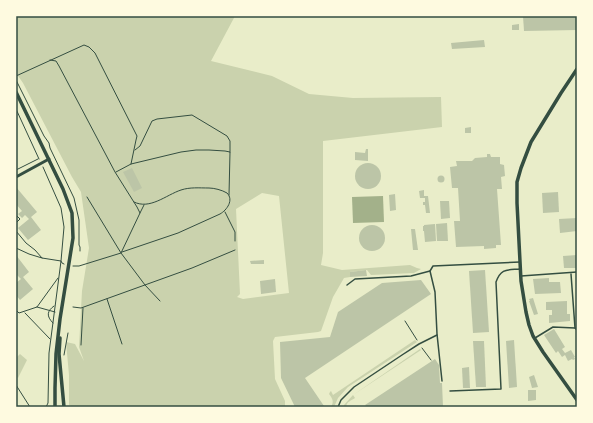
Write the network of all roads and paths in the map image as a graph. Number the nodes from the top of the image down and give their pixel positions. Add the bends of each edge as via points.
1 (50, 60) junction
2 (577, 69) edge
3 (16, 76) edge
4 (16, 92) edge
5 (16, 109) edge
6 (134, 151) junction
7 (230, 152) junction
8 (38, 158) junction
9 (49, 158) junction
10 (41, 163) junction
11 (131, 164) junction
12 (16, 170) edge
13 (115, 172) junction
14 (16, 177) edge
15 (87, 197) dead end
16 (229, 197) junction
17 (133, 201) junction
18 (144, 205) junction
19 (224, 212) junction
20 (140, 213) junction
21 (16, 214) edge
22 (16, 223) edge
23 (16, 231) edge
24 (235, 240) dead end
25 (16, 248) edge
26 (235, 250) dead end
27 (121, 253) junction
28 (42, 258) junction
29 (61, 261) junction
30 (520, 262) junction
31 (79, 266) dead end
32 (520, 268) junction
33 (430, 271) junction
34 (577, 272) edge
35 (571, 273) junction
36 (521, 276) junction
37 (59, 277) junction
38 (145, 285) junction
39 (347, 285) dead end
40 (107, 299) junction
41 (160, 302) dead end
42 (55, 305) junction
43 (37, 307) junction
44 (73, 307) dead end
45 (83, 307) junction
46 (16, 310) edge
47 (50, 311) junction
48 (24, 312) junction
49 (55, 312) junction
50 (52, 322) junction
51 (59, 327) junction
52 (575, 328) junction
53 (577, 330) edge
54 (437, 334) junction
55 (534, 338) junction
56 (50, 339) junction
57 (122, 344) dead end
58 (81, 345) dead end
59 (442, 381) dead end
60 (16, 384) edge
61 (450, 391) dead end
62 (577, 400) edge
63 (30, 407) edge
64 (46, 407) edge
65 (54, 407) edge
66 (64, 407) edge
67 (338, 407) edge

1 - 3 path
1 - 6 path via 84,45 92,49 137,136
1 - 13 path via 56,61 59,66
2 - 30 street via 531,142 521,168 517,182
4 - 9 street
5 - 8 path
6 - 7 path via 140,146 152,121 192,115 227,136 230,141
6 - 11 path
7 - 11 path via 196,150
7 - 16 path
8 - 10 path
8 - 12 path
9 - 10 street
9 - 51 street via 72,213 73,223 73,238
10 - 14 street
10 - 29 path via 63,216
11 - 13 path
13 - 17 path
15 - 27 path
16 - 18 path via 222,191 210,188 189,188
16 - 19 path via 230,202
17 - 18 path
17 - 20 path
18 - 20 path
19 - 24 path via 235,232
19 - 27 path via 178,233
20 - 27 path
21 - 22 path via 20,219
23 - 28 path
25 - 28 path
26 - 38 path
27 - 31 path
27 - 38 path
28 - 29 path
29 - 37 path
30 - 32 street
30 - 33 lane via 433,266
32 - 36 street
32 - 61 lane via 506,270 498,275 496,282 500,389
33 - 39 lane via 411,276 356,279
33 - 54 lane via 435,292
34 - 35 lane
35 - 36 lane
35 - 52 lane
36 - 55 street via 526,312
37 - 42 path
37 - 43 path
38 - 40 path
38 - 41 path
40 - 45 path
40 - 57 path
42 - 47 path
42 - 49 path
43 - 47 path
43 - 48 path
44 - 45 path
45 - 58 path
46 - 48 path via 19,313
47 - 49 path
47 - 50 path via 48,316
48 - 56 path
49 - 50 path
50 - 56 path
51 - 65 street
51 - 66 street
52 - 53 lane
52 - 55 lane via 553,327
54 - 59 lane
54 - 67 lane via 354,387 341,400
55 - 62 street
56 - 64 path
60 - 63 path

